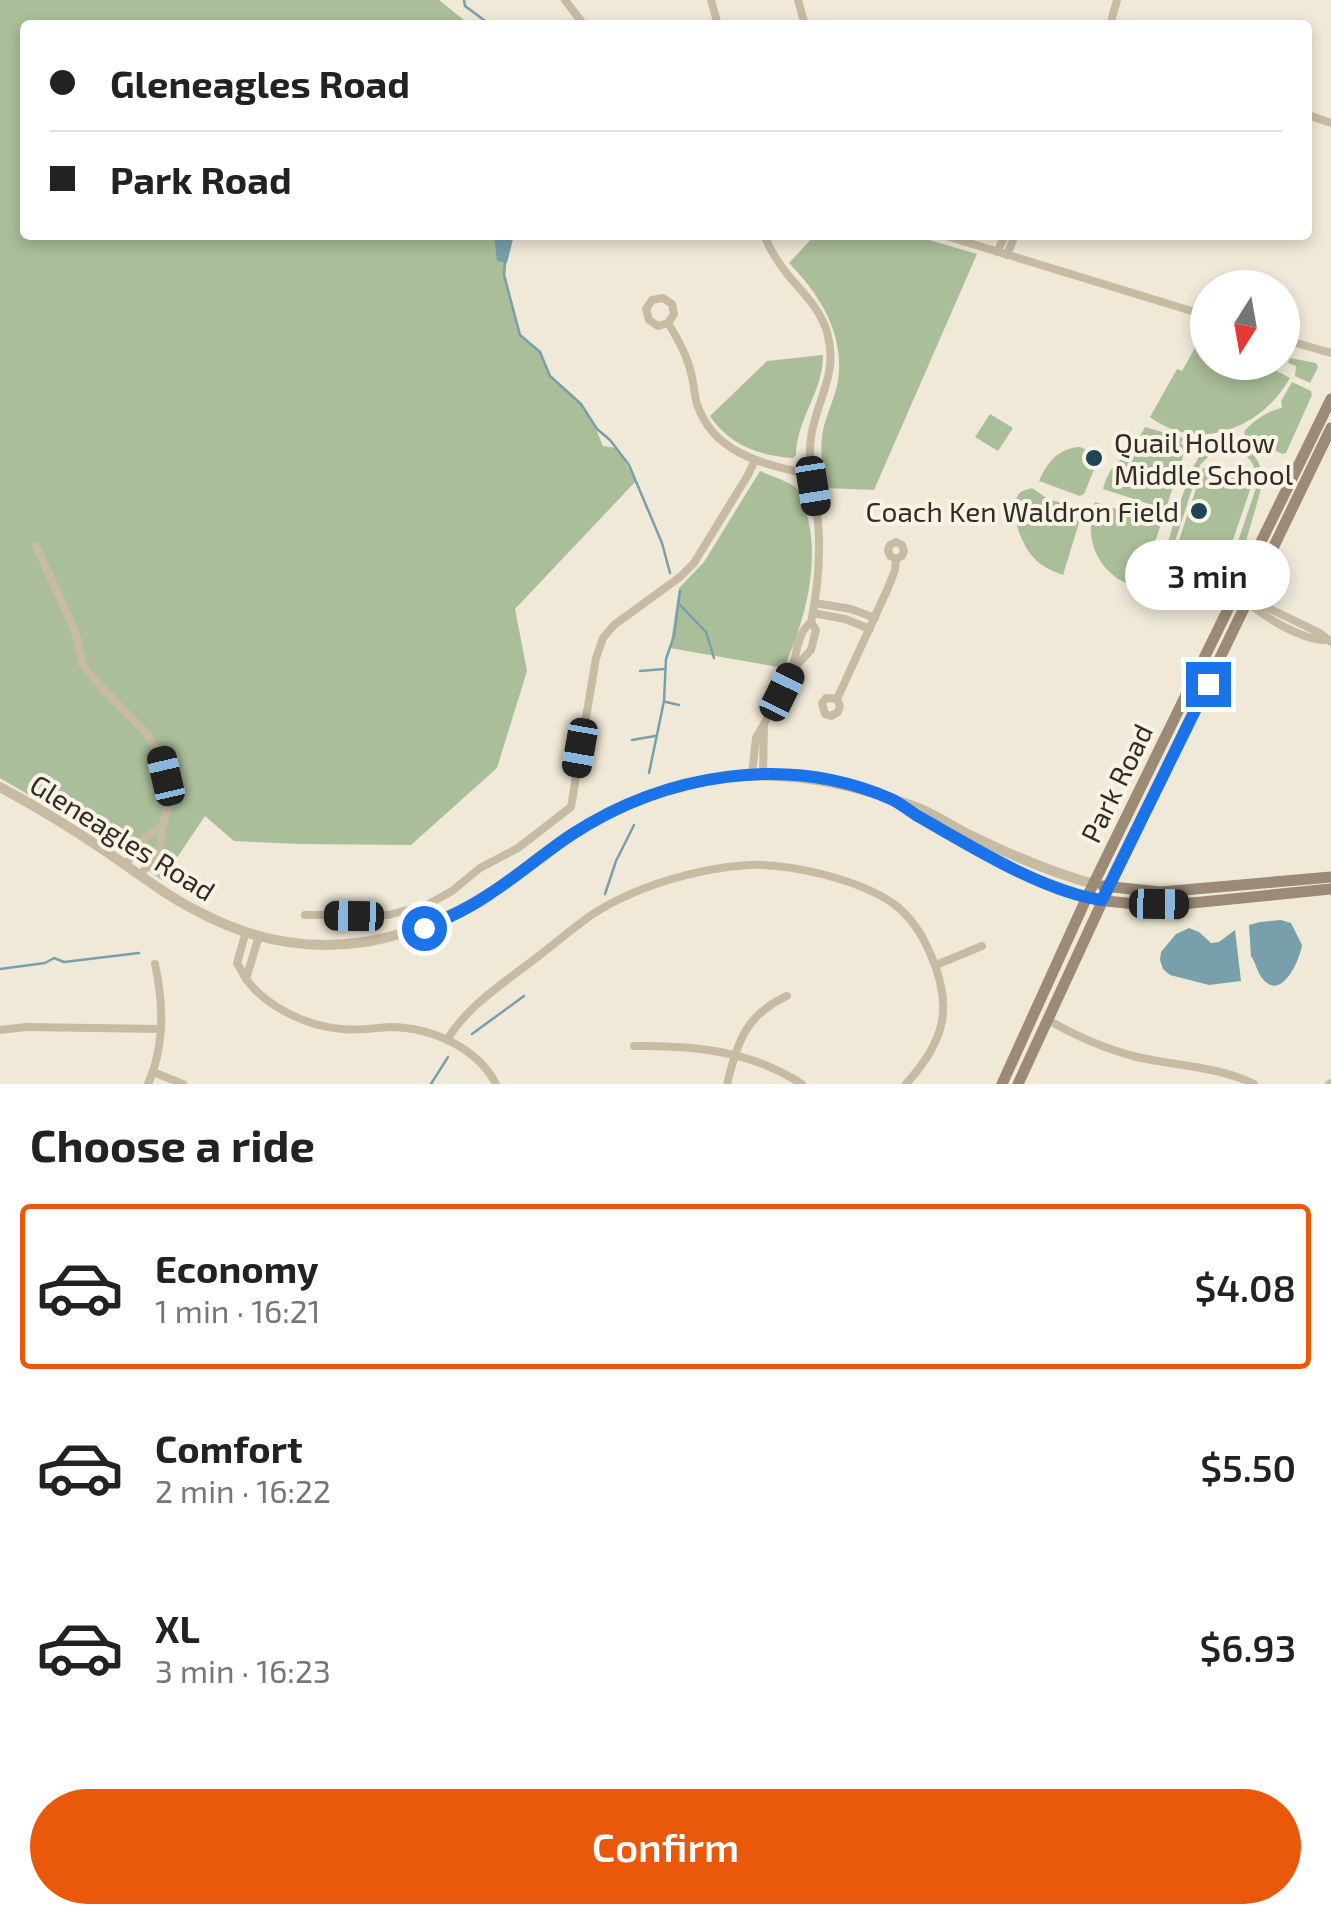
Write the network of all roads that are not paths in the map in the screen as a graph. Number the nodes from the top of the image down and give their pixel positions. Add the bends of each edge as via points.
1 (565, 0) edge
2 (580, 20) edge
3 (767, 240) edge
4 (959, 240) edge
5 (1004, 240) edge
6 (1011, 240) edge
7 (1002, 253) junction
8 (1190, 310) edge
9 (668, 323) dead end
10 (1300, 344) edge
11 (1331, 353) edge
12 (1331, 399) edge
13 (1331, 428) edge
14 (755, 460) junction
15 (810, 475) junction
16 (36, 546) dead end
17 (896, 559) dead end
18 (1242, 599) junction
19 (815, 602) junction
20 (812, 618) junction
21 (875, 618) junction
22 (870, 629) junction
23 (1329, 641) edge
24 (837, 699) dead end
25 (757, 775) junction
26 (0, 786) edge
27 (896, 801) junction
28 (162, 828) junction
29 (126, 864) junction
30 (142, 875) junction
31 (1331, 877) edge
32 (1094, 884) junction
33 (1109, 886) junction
34 (1331, 889) edge
35 (1088, 897) junction
36 (1102, 900) junction
37 (305, 915) dead end
38 (246, 932) junction
39 (259, 936) junction
40 (982, 946) dead end
41 (155, 964) dead end
42 (936, 965) junction
43 (246, 979) junction
44 (787, 996) dead end
45 (1048, 1020) junction
46 (161, 1029) junction
47 (0, 1030) edge
48 (447, 1040) junction
49 (634, 1046) dead end
50 (736, 1055) junction
51 (153, 1072) junction
52 (148, 1084) edge
53 (183, 1084) edge
54 (496, 1084) edge
55 (727, 1084) edge
56 (802, 1084) edge
57 (906, 1084) edge
58 (1002, 1084) edge
59 (1018, 1084) edge
60 (1254, 1084) edge

1 - 2 street
3 - 15 street via 828,335 829,378 812,432
4 - 7 street
5 - 7 street
6 - 7 street
7 - 8 street
9 - 14 street via 684,351 706,424 722,443
10 - 11 street
12 - 18 main road, Park Road
13 - 18 main road, Park Road
14 - 15 street
14 - 37 street via 694,563 603,638 572,807 427,905 388,915
15 - 19 street via 820,538
16 - 28 street via 90,676 160,754 171,798
17 - 21 street
18 - 23 street via 1276,622
18 - 32 main road, Park Road
18 - 33 main road, Park Road
19 - 20 street
19 - 21 street
20 - 22 street via 845,618
20 - 25 street via 811,650 793,669 764,724
21 - 22 street
22 - 24 street
25 - 27 street, Gleneagles Road via 834,782
25 - 39 street, Gleneagles Road via 696,782 611,812 470,907 424,928 350,944
26 - 29 street, Gleneagles Road
27 - 32 street, Gleneagles Road via 1007,853
27 - 35 street, Gleneagles Road via 1006,865
28 - 29 street via 145,837
28 - 30 street
29 - 30 street, Gleneagles Road
30 - 38 street, Gleneagles Road via 184,904
31 - 33 main road via 1161,892
32 - 33 main road
32 - 35 main road, Park Road
33 - 36 main road, Park Road
34 - 36 main road via 1182,904
35 - 36 main road
35 - 58 main road, Park Road
36 - 45 main road, Park Road
38 - 39 street, Gleneagles Road
38 - 43 street via 238,963
39 - 43 street
40 - 42 street
41 - 46 street
42 - 48 street via 912,920 878,895 786,866 722,868 651,886 598,912 467,1012
42 - 57 street via 944,993 942,1025
43 - 48 street via 262,996 315,1024 400,1028
44 - 50 street via 753,1018
45 - 59 main road, Park Road
45 - 60 street via 1116,1051
46 - 47 street
46 - 51 street
48 - 54 street
49 - 50 street
50 - 55 street
50 - 56 street
51 - 52 street
51 - 53 street

